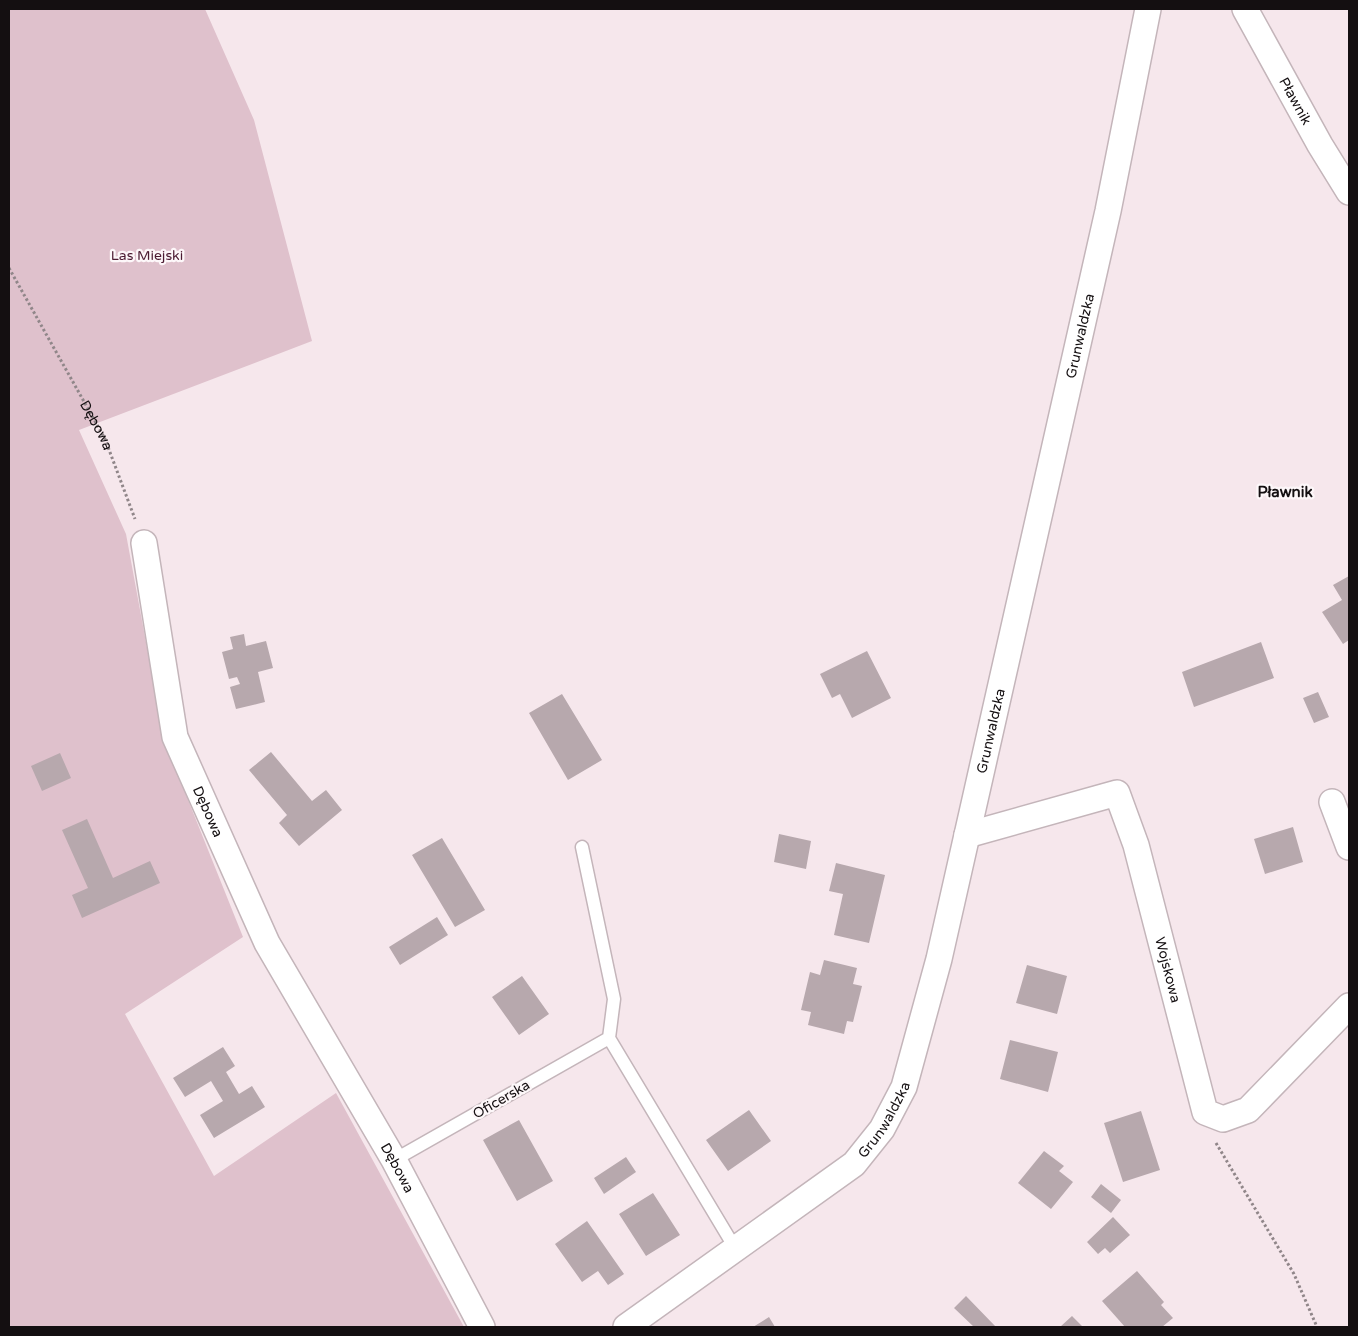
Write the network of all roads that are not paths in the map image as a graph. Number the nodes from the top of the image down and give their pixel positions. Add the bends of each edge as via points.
1 (1148, 9) edge
2 (1245, 9) edge
3 (1349, 192) edge
4 (144, 543) road end
5 (1332, 802) dead end
6 (967, 835) junction
7 (582, 847) dead end
8 (1349, 847) edge
9 (1349, 1006) edge
10 (609, 1038) junction
11 (394, 1160) junction
12 (735, 1248) junction
13 (482, 1327) edge
14 (626, 1327) edge

1 - 6 street, Grunwaldzka via 1108,211
2 - 3 street, Pławnik
4 - 11 street, Dębowa via 175,737 267,943
5 - 8 street
6 - 9 street, Wojskowa via 1117,794 1136,845 1205,1112 1223,1120 1248,1110
6 - 12 street, Grunwaldzka via 939,959 904,1087 882,1129 854,1164
7 - 10 lane via 614,999
10 - 11 lane, Oficerska
10 - 12 lane
11 - 13 street, Dębowa
12 - 14 street, Grunwaldzka

